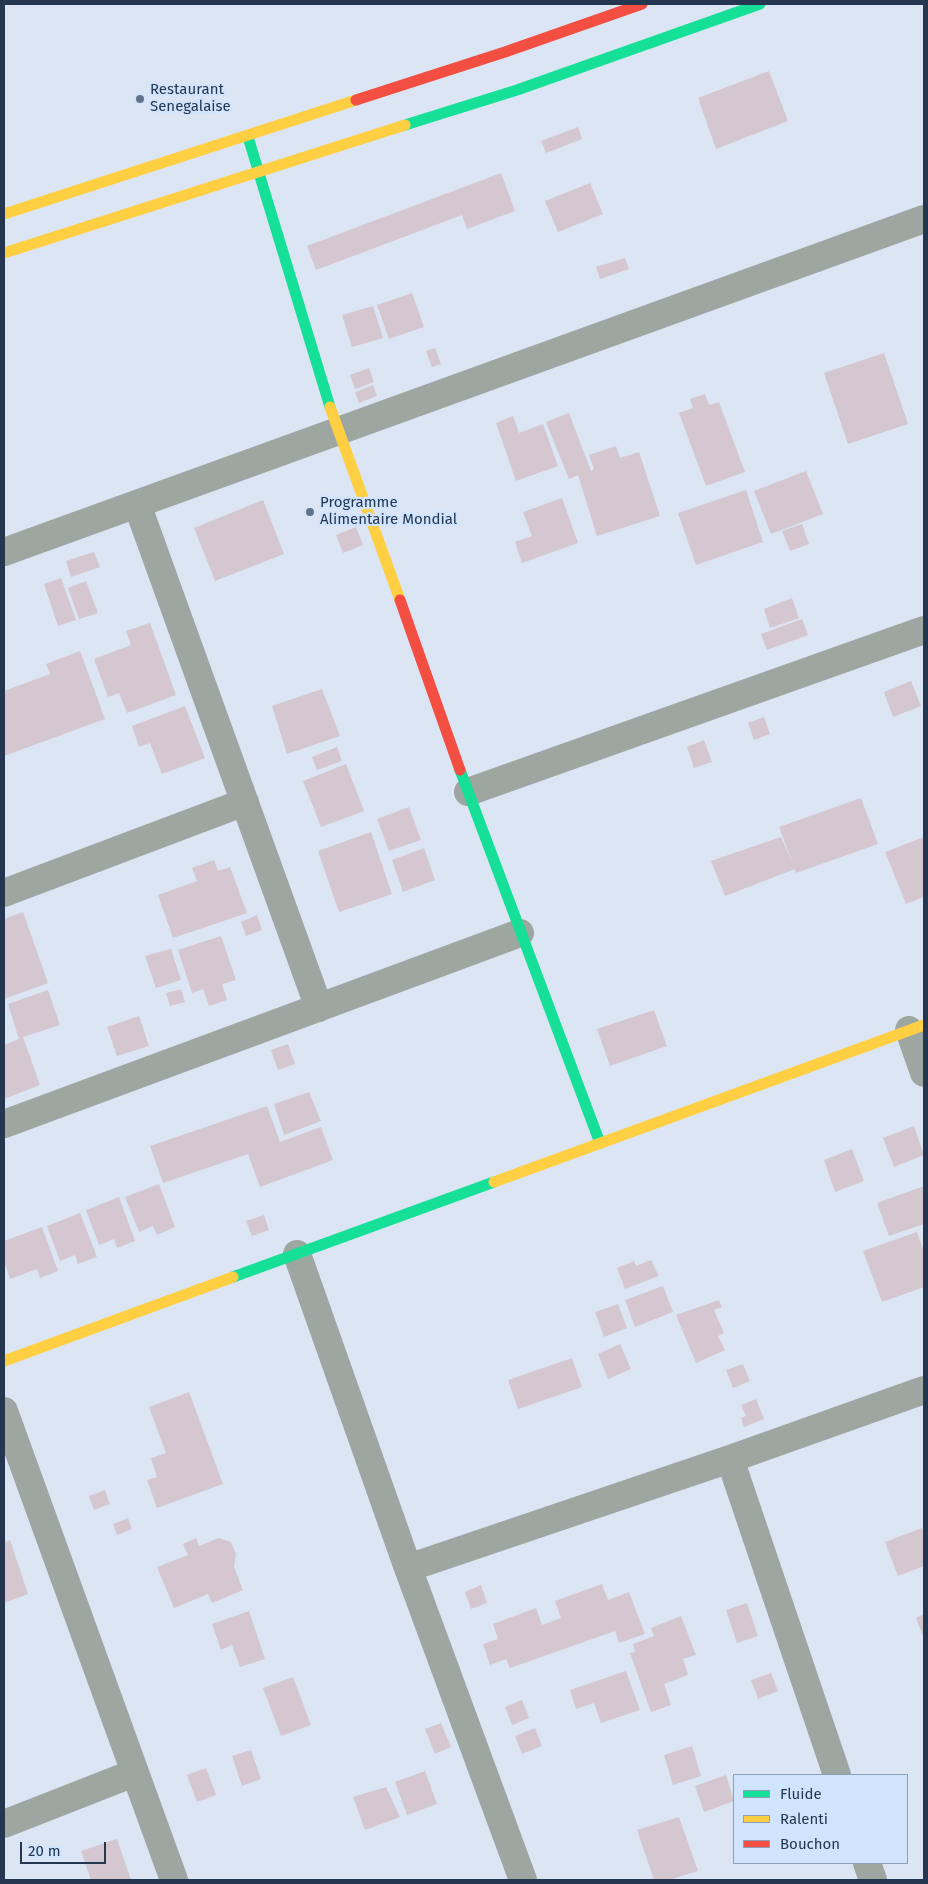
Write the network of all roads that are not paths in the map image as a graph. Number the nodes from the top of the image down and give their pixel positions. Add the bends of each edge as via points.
1 (642, 4) edge
2 (760, 4) edge
3 (248, 137) junction
4 (258, 173) junction
5 (4, 214) edge
6 (924, 219) edge
7 (4, 253) edge
8 (337, 431) junction
9 (137, 504) junction
10 (4, 552) edge
11 (924, 630) edge
12 (468, 792) junction
13 (245, 802) junction
14 (4, 893) edge
15 (520, 933) junction
16 (319, 1008) junction
17 (916, 1028) edge
18 (924, 1073) edge
19 (4, 1124) edge
20 (600, 1143) junction
21 (296, 1254) junction
22 (4, 1361) edge
23 (924, 1390) edge
24 (4, 1411) edge
25 (730, 1459) junction
26 (408, 1568) junction
27 (134, 1773) junction
28 (837, 1774) edge
29 (4, 1824) edge
30 (867, 1864) edge
31 (174, 1880) edge
32 (523, 1880) edge
33 (873, 1880) edge

1 - 3 street via 606,22 506,57
2 - 4 street via 612,51
3 - 4 street
3 - 5 street
4 - 7 street
4 - 8 street
6 - 8 street
8 - 9 street
8 - 12 street
9 - 10 street
9 - 13 street
11 - 12 street
12 - 15 street
13 - 14 street
13 - 16 street
15 - 16 street
15 - 20 street
16 - 19 street
17 - 18 street
17 - 20 street
20 - 21 street
21 - 22 street
21 - 26 street
23 - 25 street
24 - 27 street
25 - 26 street
25 - 28 street
26 - 32 street
27 - 29 street
27 - 31 street
30 - 33 street

